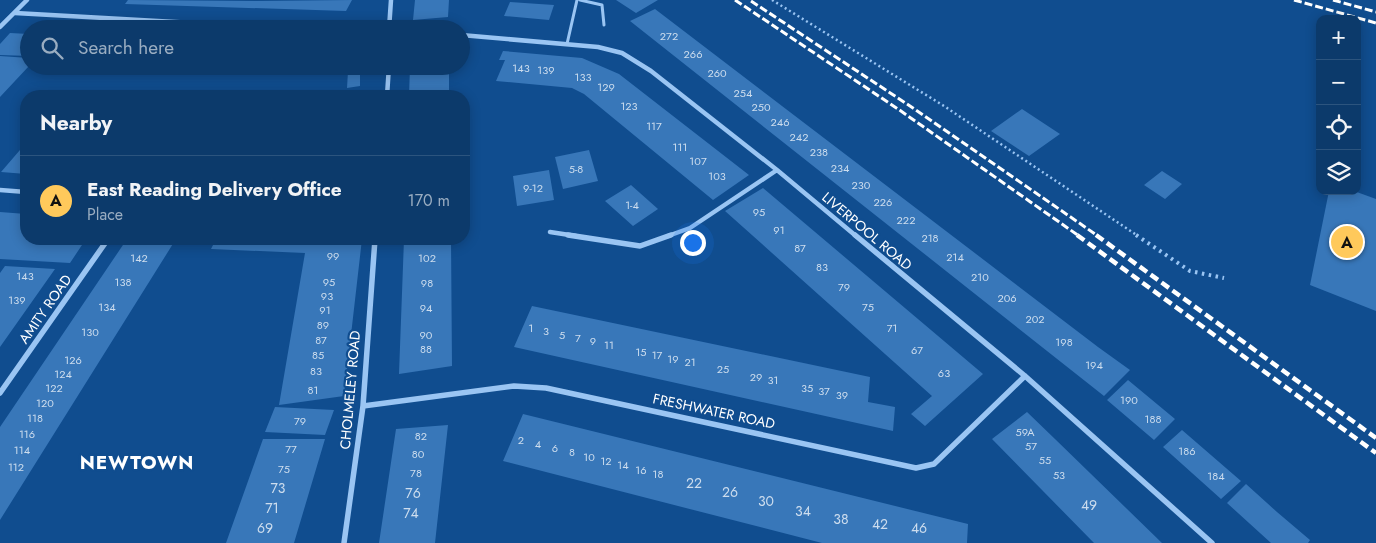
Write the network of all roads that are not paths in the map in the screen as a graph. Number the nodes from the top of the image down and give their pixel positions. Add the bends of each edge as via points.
1 (27, 0) edge
2 (391, 0) edge
3 (578, 0) edge
4 (15, 13) junction
5 (140, 20) edge
6 (390, 20) edge
7 (604, 25) dead end
8 (0, 27) edge
9 (470, 36) edge
10 (566, 44) junction
11 (388, 75) edge
12 (387, 90) edge
13 (776, 170) junction
14 (0, 190) edge
15 (20, 192) edge
16 (550, 232) dead end
17 (104, 245) edge
18 (375, 245) edge
19 (1025, 376) junction
20 (0, 392) edge
21 (362, 406) junction
22 (344, 543) edge
23 (1212, 543) edge

1 - 4 street
2 - 6 street
3 - 7 lane via 602,5
3 - 10 lane
4 - 5 street
4 - 8 street
9 - 10 street, LIVERPOOL ROAD
10 - 13 street, LIVERPOOL ROAD via 598,46 622,53 674,88
11 - 12 street
13 - 16 street via 690,228 640,246
13 - 19 street, LIVERPOOL ROAD
14 - 15 street
17 - 20 street, AMITY ROAD
18 - 21 street, CHOLMELEY ROAD
19 - 21 street, FRESHWATER ROAD via 934,464 916,468 546,388 514,386
19 - 23 street, LIVERPOOL ROAD
21 - 22 street, CHOLMELEY ROAD

